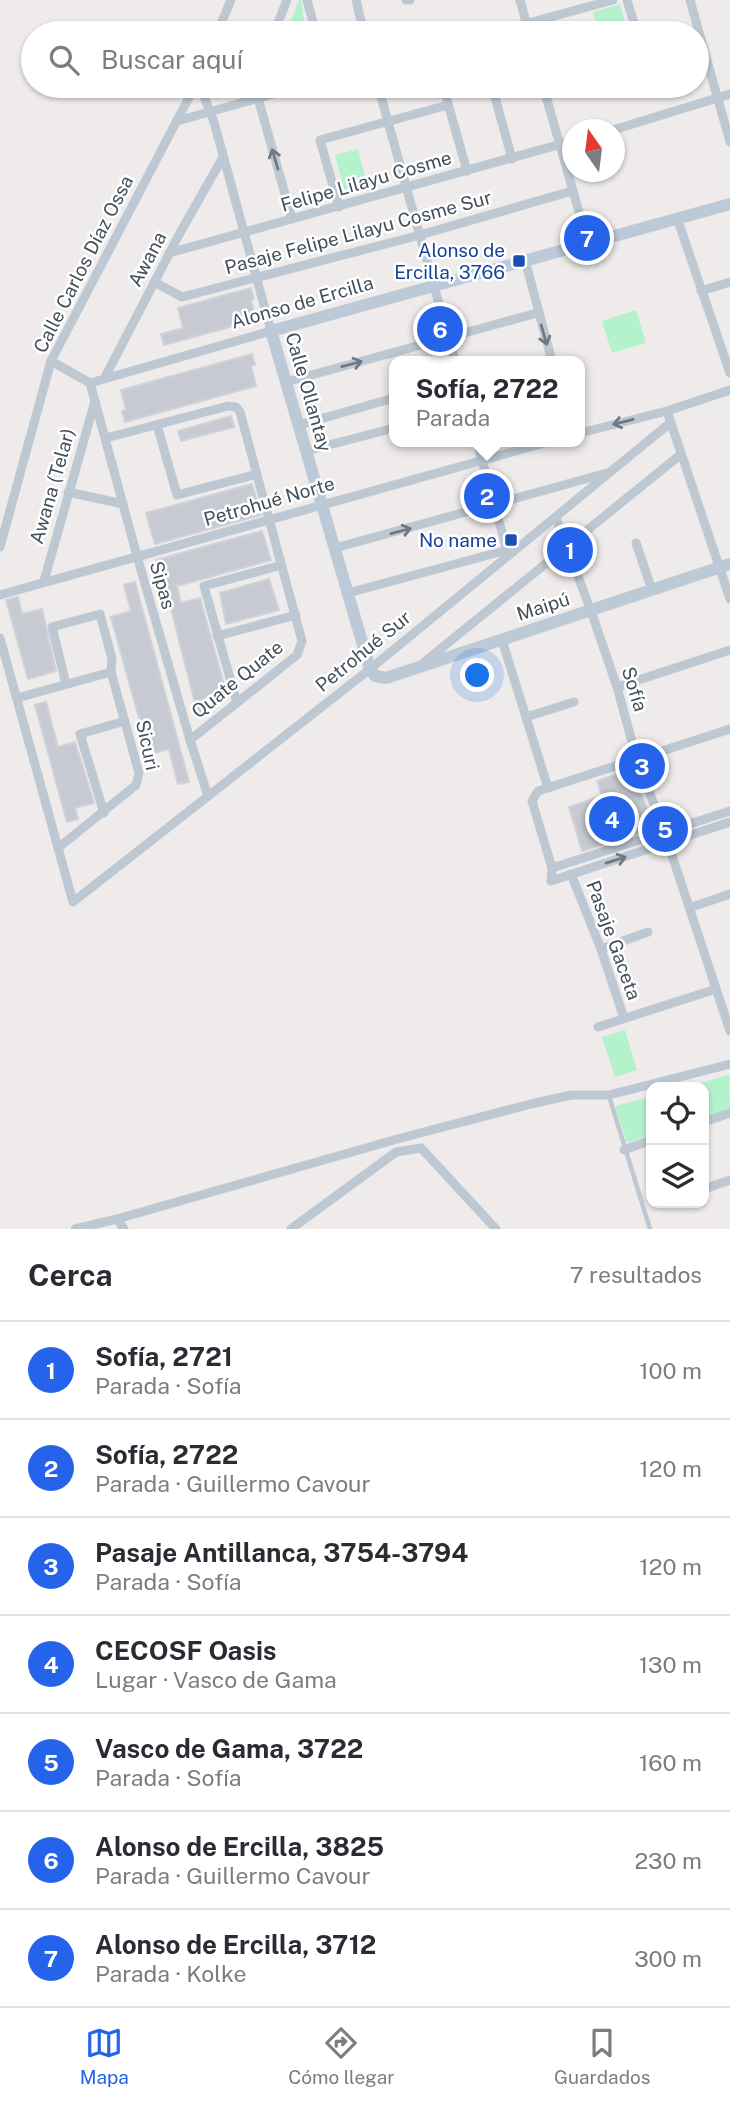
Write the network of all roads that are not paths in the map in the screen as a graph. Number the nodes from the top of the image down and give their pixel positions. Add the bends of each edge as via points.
1 (231, 0) edge
2 (288, 0) edge
3 (307, 0) edge
4 (356, 0) edge
5 (520, 0) edge
6 (613, 0) edge
7 (627, 0) edge
8 (690, 0) edge
9 (222, 21) edge
10 (279, 21) edge
11 (313, 21) edge
12 (361, 21) edge
13 (526, 21) edge
14 (551, 21) edge
15 (633, 21) edge
16 (696, 21) edge
17 (709, 67) edge
18 (730, 94) edge
19 (191, 98) edge
20 (203, 98) edge
21 (258, 98) joint
22 (381, 98) edge
23 (446, 98) edge
24 (495, 98) edge
25 (546, 98) edge
26 (718, 99) junction
27 (248, 100) joint
28 (448, 105) junction
29 (209, 111) junction
30 (177, 121) junction
31 (388, 121) junction
32 (625, 126) edge
33 (730, 142) edge
34 (562, 144) edge
35 (558, 145) junction
36 (223, 157) junction
37 (512, 159) junction
38 (467, 171) junction
39 (407, 187) junction
40 (572, 191) junction
41 (730, 204) edge
42 (339, 207) junction
43 (677, 218) junction
44 (292, 219) junction
45 (245, 233) junction
46 (420, 234) junction
47 (588, 243) junction
48 (169, 253) junction
49 (525, 260) junction
50 (257, 278) junction
51 (154, 282) junction
52 (730, 282) edge
53 (434, 285) junction
54 (701, 291) junction
55 (537, 313) junction
56 (271, 331) junction
57 (448, 337) junction
58 (454, 356) edge
59 (550, 356) edge
60 (51, 361) junction
61 (730, 373) edge
62 (104, 379) junction
63 (286, 382) junction
64 (90, 383) junction
65 (730, 390) edge
66 (389, 399) edge
67 (95, 401) junction
68 (667, 411) junction
69 (670, 423) junction
70 (157, 425) junction
71 (299, 425) junction
72 (389, 429) edge
73 (585, 432) edge
74 (106, 438) junction
75 (478, 447) edge
76 (530, 447) edge
77 (306, 451) junction
78 (680, 454) junction
79 (482, 460) junction
80 (610, 472) junction
81 (257, 474) junction
82 (68, 492) junction
83 (123, 504) junction
84 (322, 504) junction
85 (496, 505) junction
86 (556, 518) junction
87 (270, 519) junction
88 (636, 543) dead end
89 (0, 547) edge
90 (568, 547) junction
91 (335, 548) junction
92 (508, 553) junction
93 (137, 556) junction
94 (282, 565) junction
95 (725, 566) edge
96 (44, 581) junction
97 (652, 590) junction
98 (348, 593) junction
99 (0, 594) edge
100 (730, 599) edge
101 (591, 611) junction
102 (296, 615) junction
103 (218, 636) junction
104 (0, 638) edge
105 (502, 640) junction
106 (730, 650) edge
107 (419, 666) junction
108 (370, 669) junction
109 (111, 672) junction
110 (66, 684) junction
111 (617, 687) junction
112 (17, 698) junction
113 (574, 702) dead end
114 (237, 703) junction
115 (526, 718) junction
116 (125, 721) junction
117 (730, 729) edge
118 (190, 740) junction
119 (637, 760) junction
120 (548, 788) junction
121 (208, 796) junction
122 (730, 811) edge
123 (104, 813) junction
124 (730, 822) edge
125 (665, 833) junction
126 (668, 844) junction
127 (58, 848) junction
128 (552, 868) junction
129 (571, 874) junction
130 (730, 894) edge
131 (690, 908) junction
132 (648, 932) dead end
133 (601, 949) junction
134 (716, 989) junction
135 (624, 1018) junction
136 (598, 1027) dead end
137 (730, 1031) edge
138 (730, 1064) edge
139 (608, 1096) junction
140 (730, 1113) edge
141 (709, 1120) edge
142 (391, 1140) junction
143 (646, 1142) edge
144 (624, 1150) junction
145 (396, 1152) junction
146 (730, 1180) edge
147 (709, 1187) edge
148 (117, 1219) junction
149 (75, 1229) edge
150 (124, 1229) edge
151 (291, 1229) edge
152 (496, 1229) edge
153 (650, 1229) edge

1 - 9 street
2 - 10 street
3 - 11 street
4 - 12 street
5 - 13 street
6 - 14 street
7 - 15 street
8 - 16 street
17 - 26 street
18 - 26 street
19 - 30 street, Calle Carlos Díaz Ossa
20 - 29 street, Calle Ollantay
21 - 27 street
44 -> 21 street
22 - 31 street
23 - 28 street
24 - 37 street
25 - 35 street
26 - 32 street
26 - 33 street
27 - 29 street
28 - 31 street
28 - 38 street
29 - 30 street
29 - 36 street, Calle Ollantay
30 - 60 street, Calle Carlos Díaz Ossa
31 - 39 street
31 - 42 street via 320,140
34 - 35 street, Felipe Lilayu Cosme
35 - 37 street, Felipe Lilayu Cosme
35 - 40 street
36 - 45 street, Calle Ollantay
36 - 48 street, Awana
37 - 38 street, Felipe Lilayu Cosme
38 - 39 street, Felipe Lilayu Cosme
39 - 42 street, Felipe Lilayu Cosme
39 - 46 street
40 - 46 street, Pasaje Felipe Lilayu Cosme Sur
40 - 47 street
41 - 43 street, Alonso de Ercilla
42 - 44 street, Felipe Lilayu Cosme
43 - 47 street, Alonso de Ercilla
43 - 54 street
44 - 45 street, Felipe Lilayu Cosme
45 - 48 street, Felipe Lilayu Cosme
45 - 50 street, Calle Ollantay
46 - 50 street, Pasaje Felipe Lilayu Cosme Sur
46 - 53 street
47 - 49 street, Alonso de Ercilla
48 - 51 street, Awana
49 - 53 street, Alonso de Ercilla
49 - 55 street
50 - 51 street, Pasaje Felipe Lilayu Cosme Sur via 183,297
50 - 56 street, Calle Ollantay
51 - 62 street, Awana
52 - 54 street
53 - 56 street, Alonso de Ercilla
53 - 57 street
54 - 61 street
55 - 57 street
55 -> 59 street
56 - 62 street, Alonso de Ercilla
56 - 63 street, Calle Ollantay
57 - 58 street
63 -> 57 street
60 - 64 street
60 - 89 street, Calle Carlos Díaz Ossa
62 - 64 street, Alonso de Ercilla
63 - 71 street, Calle Ollantay
64 - 67 street, Sipas
65 - 68 street
66 - 71 street
67 - 74 street, Sipas
67 - 82 street, Awana (Telar)
68 - 69 street
68 -> 73 street
69 - 78 street
69 - 80 street, Petrohué Sur
70 - 74 street
70 - 81 street, Quate Quate via 228,406 236,408
70 - 81 street via 177,495
71 - 77 street, Calle Ollantay
72 - 77 street
74 - 83 street, Sipas
75 - 79 street
76 - 79 street, Petrohué Norte
77 - 84 street, Calle Ollantay
78 - 90 street
78 - 95 street
79 - 84 street, Petrohué Norte
79 - 85 street
80 - 85 street
80 - 86 street, Petrohué Sur
81 - 87 street, Quate Quate
82 - 83 street
82 - 96 street, Awana (Telar)
83 - 93 street, Sipas
84 - 87 street, Petrohué Norte
84 - 91 street, Calle Ollantay
91 -> 85 street
85 - 92 street
86 - 90 street, Sofía
86 - 92 street, Petrohué Sur
87 - 93 street, Petrohué Norte
87 - 94 street, Quate Quate
88 - 97 street
90 - 101 street, Sofía
90 - 107 street
91 - 98 street, Calle Ollantay
92 - 98 street
92 - 108 street, Petrohué Sur
93 - 96 street, Petrohué Norte
93 - 118 street, Sipas
94 - 102 street, Quate Quate
94 - 103 street via 204,586
95 - 97 street, Maipú
95 - 100 street
96 - 99 street, Petrohué Norte
97 - 101 street, Maipú
98 - 108 street, Calle Ollantay
101 - 105 street, Maipú
101 - 111 street, Sofía
102 - 103 street
102 - 114 street, Quate Quate via 302,640 296,655
103 - 114 street
104 - 112 street
105 - 107 street, Maipú
105 - 115 street
106 - 111 street
107 - 108 street, Maipú via 386,678 375,676
108 - 121 street, Petrohué Sur
109 - 110 street
109 - 110 street, Sicuri via 100,614 52,627
109 - 116 street, Sicuri
110 - 112 street
111 - 119 street, Sofía
112 - 127 street
113 - 115 street
114 - 118 street, Quate Quate
115 - 120 street
116 - 123 street, Sicuri via 139,780
116 - 123 street via 80,734
117 - 119 street
118 - 121 street, Sipas
119 - 120 street
119 - 125 street, Sofía
120 - 128 street via 538,791 532,801
121 - 127 street, Petrohué Sur via 74,902
122 - 125 street
123 - 127 street, Sicuri
124 - 126 street
125 - 126 street, Sofía
125 - 128 street
129 -> 126 street
126 - 131 street, Sofía
128 - 129 street via 551,881
129 - 133 street, Pasaje Gaceta
130 - 131 street
131 - 134 street, Sofía
132 - 133 street
133 - 135 street, Pasaje Gaceta
134 - 135 street
134 - 137 street, Sofía
135 - 136 street
138 - 139 street
139 - 142 street via 571,1095
139 - 144 lane
140 - 141 street
142 - 145 street
142 - 148 street
143 - 144 street
144 - 153 lane
145 - 151 street
145 - 152 street via 421,1148
146 - 147 street
148 - 149 street
148 - 150 street

